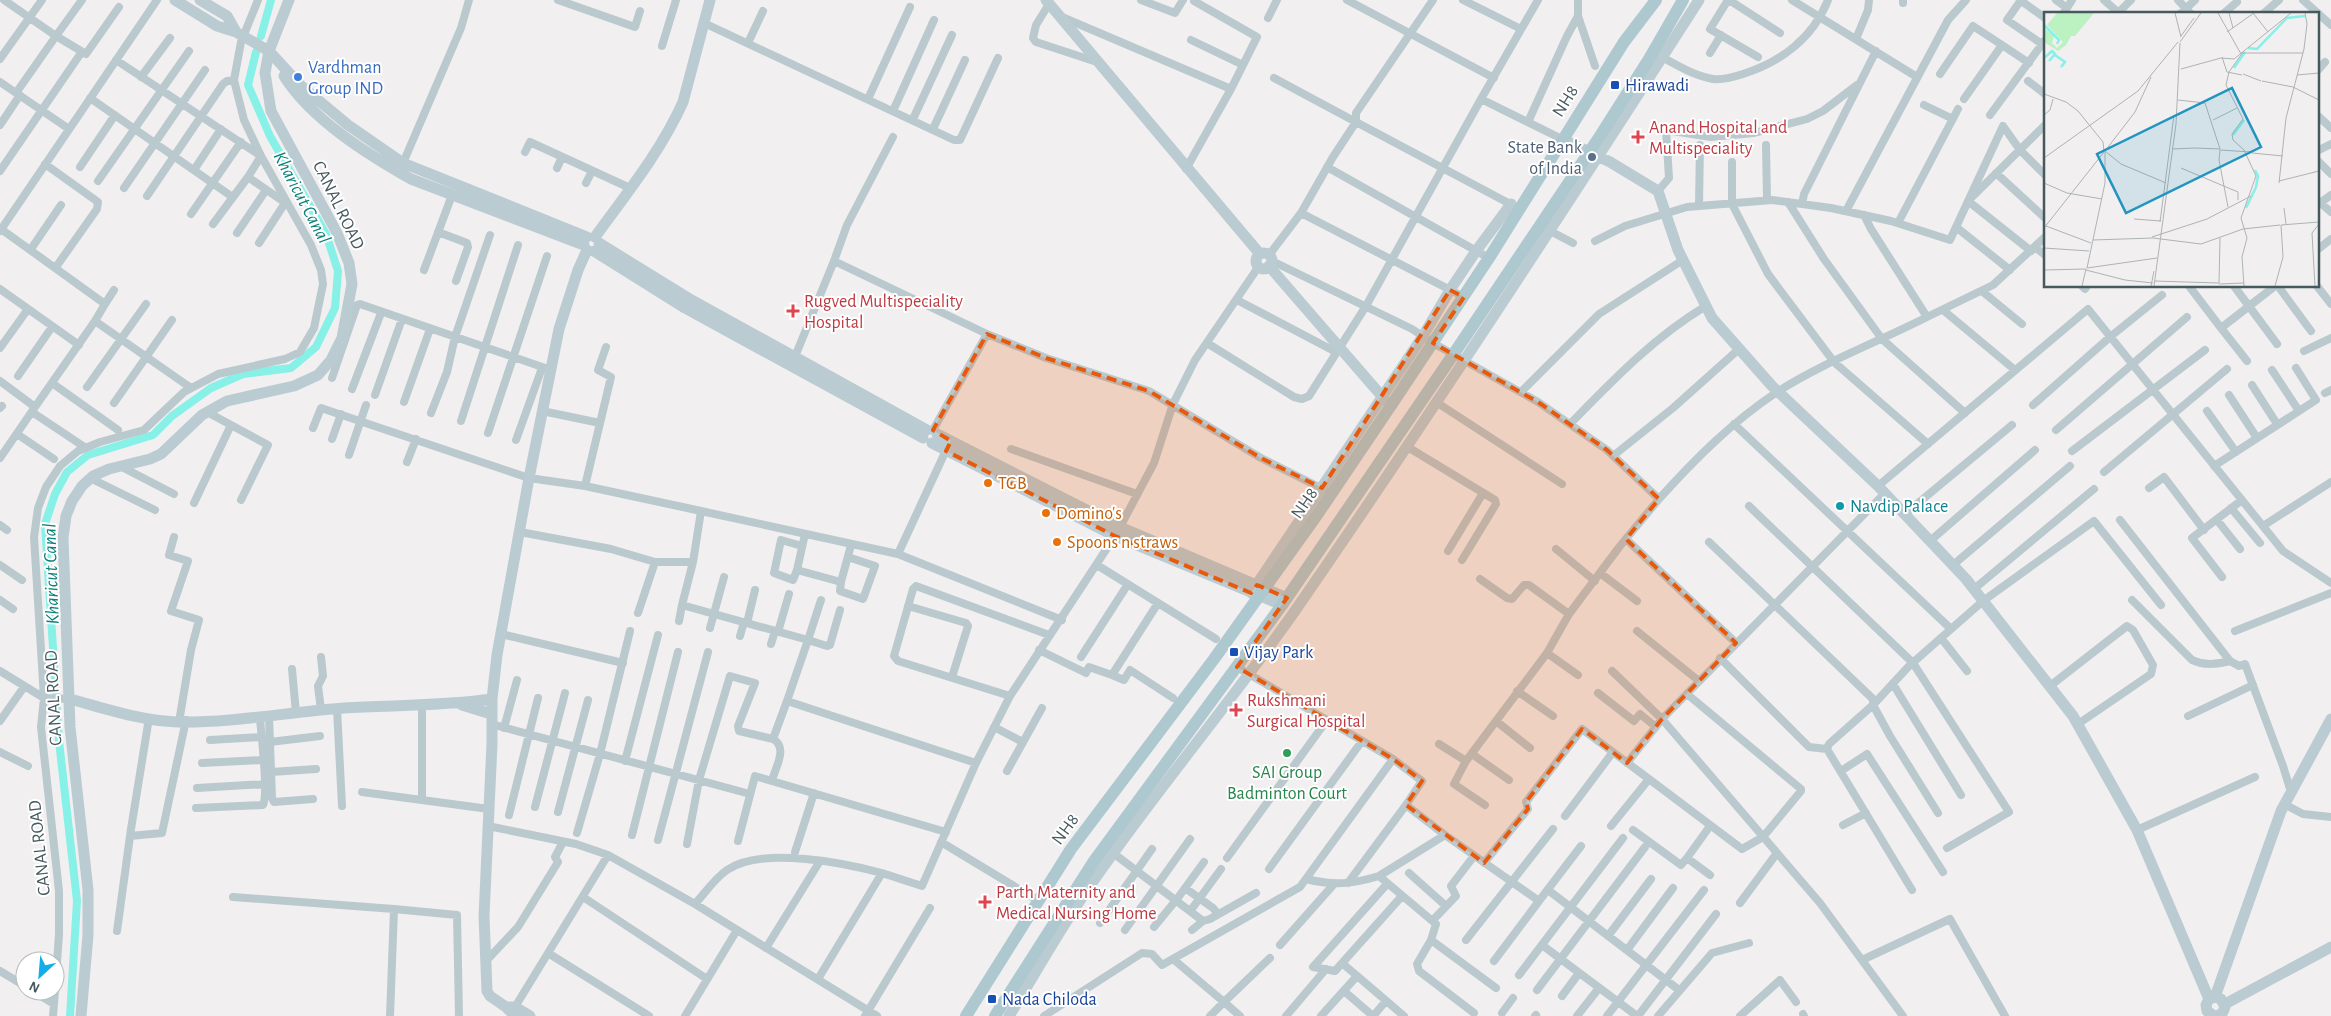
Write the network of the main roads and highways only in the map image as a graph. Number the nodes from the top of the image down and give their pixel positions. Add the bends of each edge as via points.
1 (1656, 0) edge
2 (1683, 0) edge
3 (966, 1016) edge
4 (995, 1016) edge

1 - 3 main road, NH8 via 1624,42 1515,207 1489,258 1464,297 1428,340 1258,591 1056,864 1038,900
2 - 4 main road via 1658,55 1459,358 1094,861

